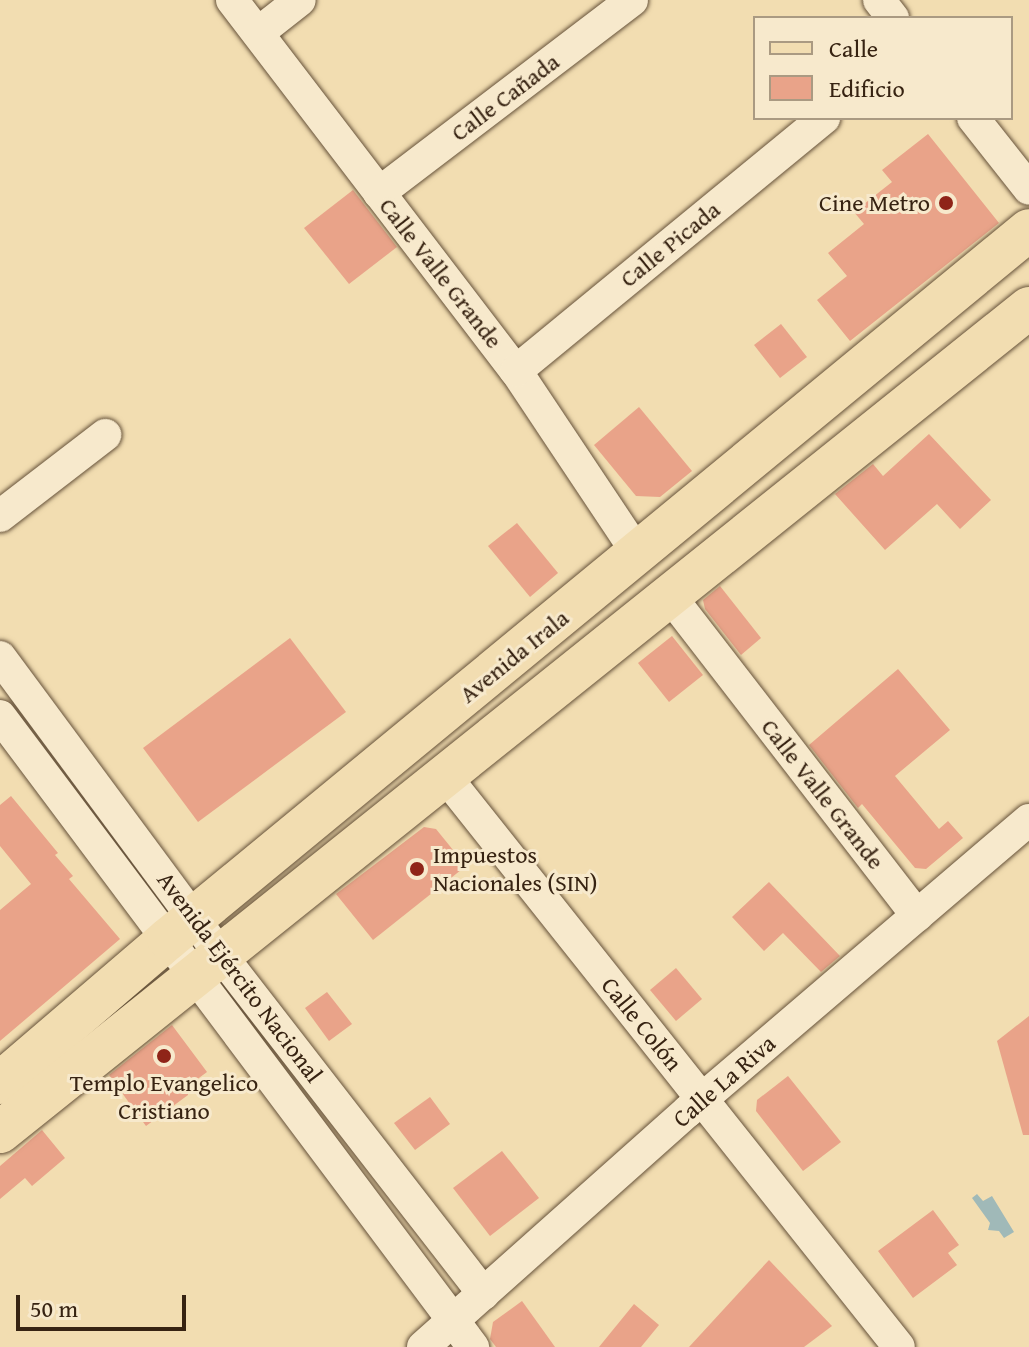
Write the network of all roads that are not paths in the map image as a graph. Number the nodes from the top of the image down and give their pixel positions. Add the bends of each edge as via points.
1 (232, 0) edge
2 (300, 0) edge
3 (632, 0) edge
4 (879, 0) edge
5 (891, 16) edge
6 (258, 33) junction
7 (822, 120) edge
8 (975, 120) edge
9 (1029, 189) edge
10 (379, 193) junction
11 (1029, 230) edge
12 (1029, 308) edge
13 (516, 371) junction
14 (105, 435) dead end
15 (0, 516) edge
16 (638, 554) junction
17 (670, 596) junction
18 (0, 657) edge
19 (0, 716) edge
20 (445, 776) junction
21 (1029, 820) edge
22 (917, 916) junction
23 (181, 928) junction
24 (207, 964) junction
25 (0, 1083) edge
26 (702, 1099) junction
27 (0, 1132) edge
28 (484, 1294) junction
29 (455, 1320) junction
30 (423, 1347) edge
31 (473, 1347) edge
32 (899, 1347) edge

1 - 6 street, Calle Valle Grande
2 - 6 street
3 - 10 street, Calle Cañada
4 - 5 street
6 - 10 street, Calle Valle Grande
7 - 13 street, Calle Picada
8 - 9 street
10 - 13 street, Calle Valle Grande
11 - 16 main road, Avenida Irala
12 - 17 main road, Avenida Irala
13 - 16 street, Calle Valle Grande
14 - 15 street
16 - 23 main road, Avenida Irala
17 - 20 main road, Avenida Irala
17 - 22 street, Calle Valle Grande
18 - 23 street, Avenida Ejército Nacional
19 - 23 street, Avenida Ejército Nacional
20 - 24 main road, Avenida Irala
20 - 26 street, Calle Colón
21 - 22 street, Calle La Riva
22 - 26 street, Calle La Riva
23 - 24 street, Avenida Ejército Nacional
23 - 25 main road, Avenida Irala
24 - 27 main road, Avenida Irala
24 - 28 street, Avenida Ejército Nacional
24 - 29 street, Avenida Ejército Nacional
26 - 28 street, Calle La Riva
26 - 32 street, Calle Colón
28 - 29 street, Calle La Riva
29 - 30 street, Calle La Riva
29 - 31 street, Avenida Ejército Nacional

